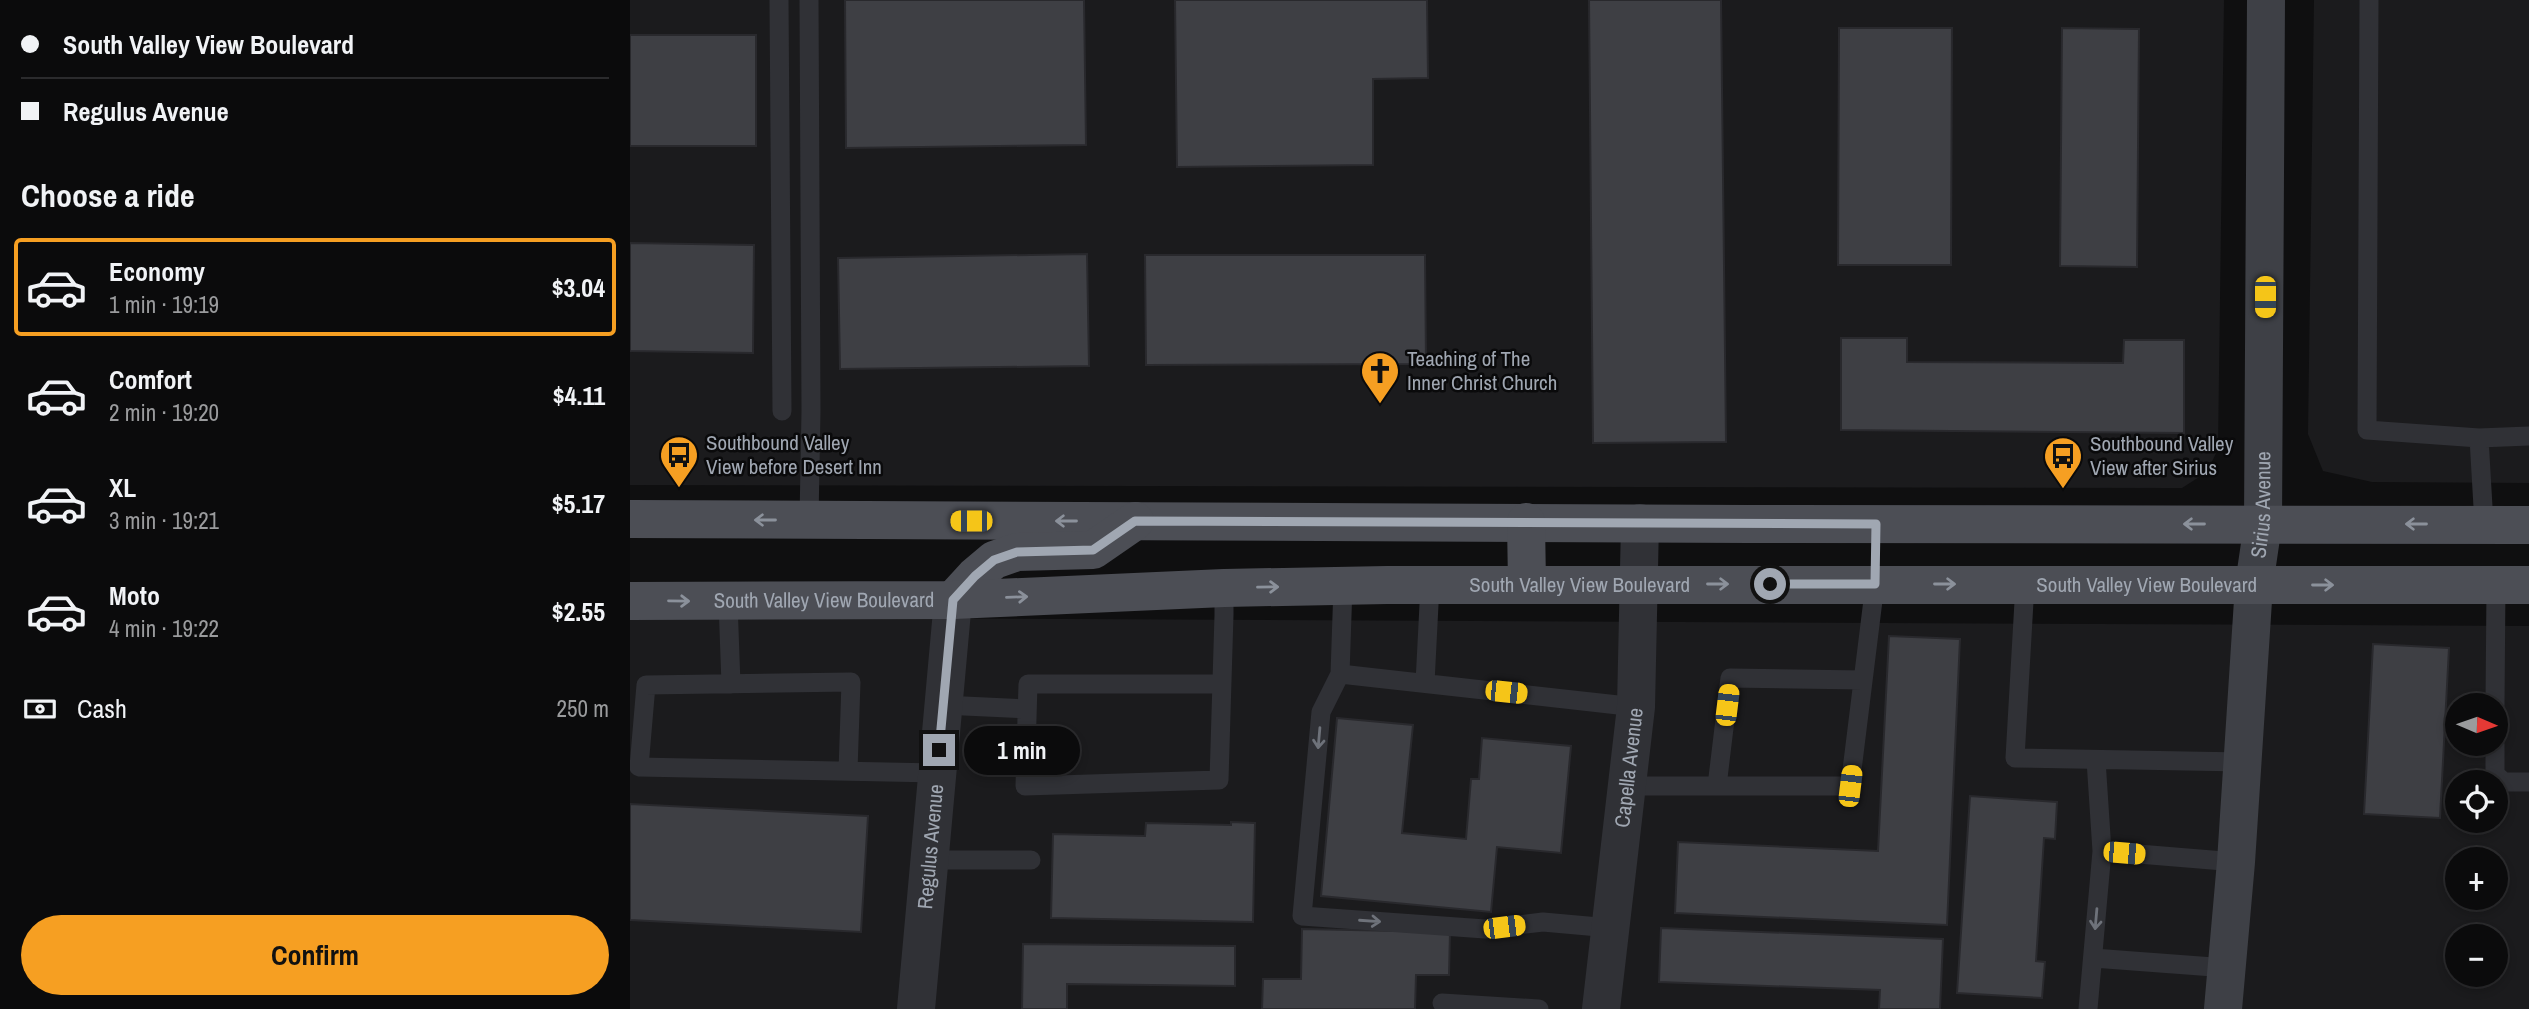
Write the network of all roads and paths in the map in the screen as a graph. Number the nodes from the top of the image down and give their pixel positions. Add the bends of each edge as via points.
1 (779, 0) edge
2 (809, 0) edge
3 (2266, 0) edge
4 (2369, 0) edge
5 (782, 411) dead end
6 (2529, 436) edge
7 (2479, 438) junction
8 (630, 519) edge
9 (809, 520) junction
10 (1135, 521) junction
11 (1526, 522) junction
12 (1640, 523) junction
13 (1876, 524) junction
14 (2263, 524) junction
15 (2484, 524) junction
16 (2529, 524) edge
17 (1527, 584) junction
18 (1638, 584) junction
19 (1875, 584) junction
20 (2025, 584) junction
21 (1430, 585) junction
22 (2254, 585) junction
23 (2512, 585) edge
24 (1343, 586) junction
25 (1224, 588) junction
26 (953, 600) junction
27 (630, 601) edge
28 (728, 602) junction
29 (1340, 674) junction
30 (1863, 680) junction
31 (1425, 683) junction
32 (731, 684) junction
33 (1222, 684) junction
34 (2497, 693) edge
35 (943, 705) junction
36 (1636, 707) junction
37 (1027, 709) junction
38 (2495, 756) edge
39 (2096, 760) junction
40 (2243, 762) junction
41 (848, 771) junction
42 (937, 773) junction
43 (2529, 782) edge
44 (1627, 786) junction
45 (1717, 786) junction
46 (2102, 851) junction
47 (929, 860) junction
48 (1031, 860) dead end
49 (2236, 862) junction
50 (1610, 928) junction
51 (2092, 958) junction
52 (2227, 968) junction
53 (1442, 1003) dead end
54 (916, 1009) edge
55 (1539, 1009) edge
56 (1601, 1009) edge
57 (2088, 1009) edge
58 (2223, 1009) edge

1 - 5 lane
2 - 9 lane
3 - 14 street, Sirius Avenue
4 - 7 lane via 2367,430
6 - 7 lane
7 - 15 lane
9 -> 8 main road
10 -> 9 main road
10 - 11 main road
10 - 26 main road via 1093,550 1017,552 994,560
11 - 12 main road
11 - 17 main road
12 - 13 main road
12 - 18 street, Capella Avenue
14 -> 13 main road
13 - 19 main road
15 -> 14 main road
14 - 22 street, Sirius Avenue
15 - 16 main road
17 - 18 main road, South Valley View Boulevard
17 - 21 main road, South Valley View Boulevard
18 -> 19 main road, South Valley View Boulevard
18 - 36 street, Capella Avenue
19 -> 20 main road, South Valley View Boulevard
19 - 30 lane
20 - 22 main road, South Valley View Boulevard
20 - 39 lane via 2015,758
21 - 24 main road, South Valley View Boulevard
21 - 31 lane
22 -> 23 main road, South Valley View Boulevard
22 - 40 street, Sirius Avenue
23 - 34 lane
25 -> 24 main road, South Valley View Boulevard
24 - 29 lane
26 -> 25 main road, South Valley View Boulevard
25 - 33 lane
26 - 28 main road, South Valley View Boulevard
26 - 35 street, Regulus Avenue
27 -> 28 main road, South Valley View Boulevard
28 - 32 lane
29 - 31 lane
29 -> 50 lane via 1321,712 1301,916 1485,929 1543,922
30 - 45 lane via 1850,786
30 - 45 lane via 1730,678
31 - 36 lane
32 - 41 lane via 851,682
32 - 41 lane via 646,685 639,766
33 - 37 lane via 1028,684
33 - 37 lane via 1219,780 1025,786
35 - 37 lane
35 - 42 street, Regulus Avenue
36 - 44 street, Capella Avenue
38 - 43 lane via 2495,774 2504,782
39 - 40 lane
39 - 46 lane
40 - 49 street, Sirius Avenue
41 - 42 lane
42 - 47 street, Regulus Avenue
44 - 45 lane
44 - 50 street, Capella Avenue
46 - 49 lane
46 -> 51 lane
47 - 48 lane
47 - 54 street, Regulus Avenue
49 - 52 street, Sirius Avenue
50 - 56 street, Capella Avenue
51 - 52 lane
51 - 57 lane
52 - 58 street, Sirius Avenue
53 - 55 lane

